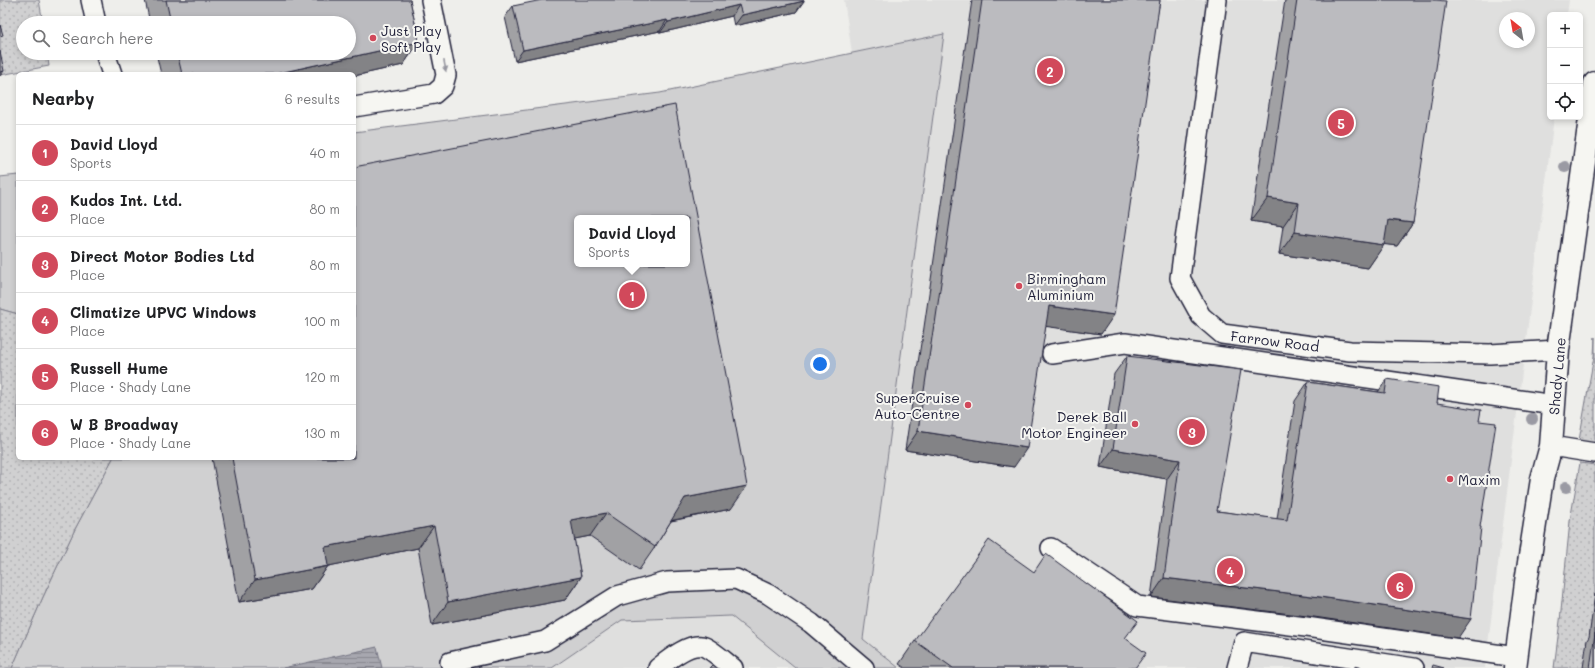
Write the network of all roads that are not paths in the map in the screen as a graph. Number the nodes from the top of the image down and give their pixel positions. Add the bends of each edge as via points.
1 (91, 0) edge
2 (431, 0) edge
3 (1217, 0) edge
4 (94, 16) edge
5 (108, 60) edge
6 (111, 72) edge
7 (1595, 83) edge
8 (356, 107) edge
9 (1558, 350) junction
10 (1052, 354) dead end
11 (1554, 405) junction
12 (1551, 446) junction
13 (1595, 453) edge
14 (1051, 548) dead end
15 (450, 662) dead end
16 (1516, 663) edge
17 (658, 668) edge
18 (733, 668) edge
19 (864, 668) edge
20 (1237, 668) edge
21 (1414, 668) edge

1 - 4 lane
2 -> 8 lane via 446,75 443,86 434,94
3 - 9 lane, Farrow Road via 1180,278 1201,316 1222,334 1350,351 1490,354
5 - 6 lane
7 - 9 street, Shady Lane
9 - 11 street, Shady Lane
10 - 11 lane via 1126,343
11 - 12 street, Shady Lane
12 - 13 lane
12 - 16 street, Shady Lane via 1542,479
14 - 16 lane via 1137,606 1306,627
15 - 19 lane via 545,641 617,596 667,582 736,579 774,598 810,623
17 - 18 lane via 691,646 704,646
20 - 21 lane via 1244,642

